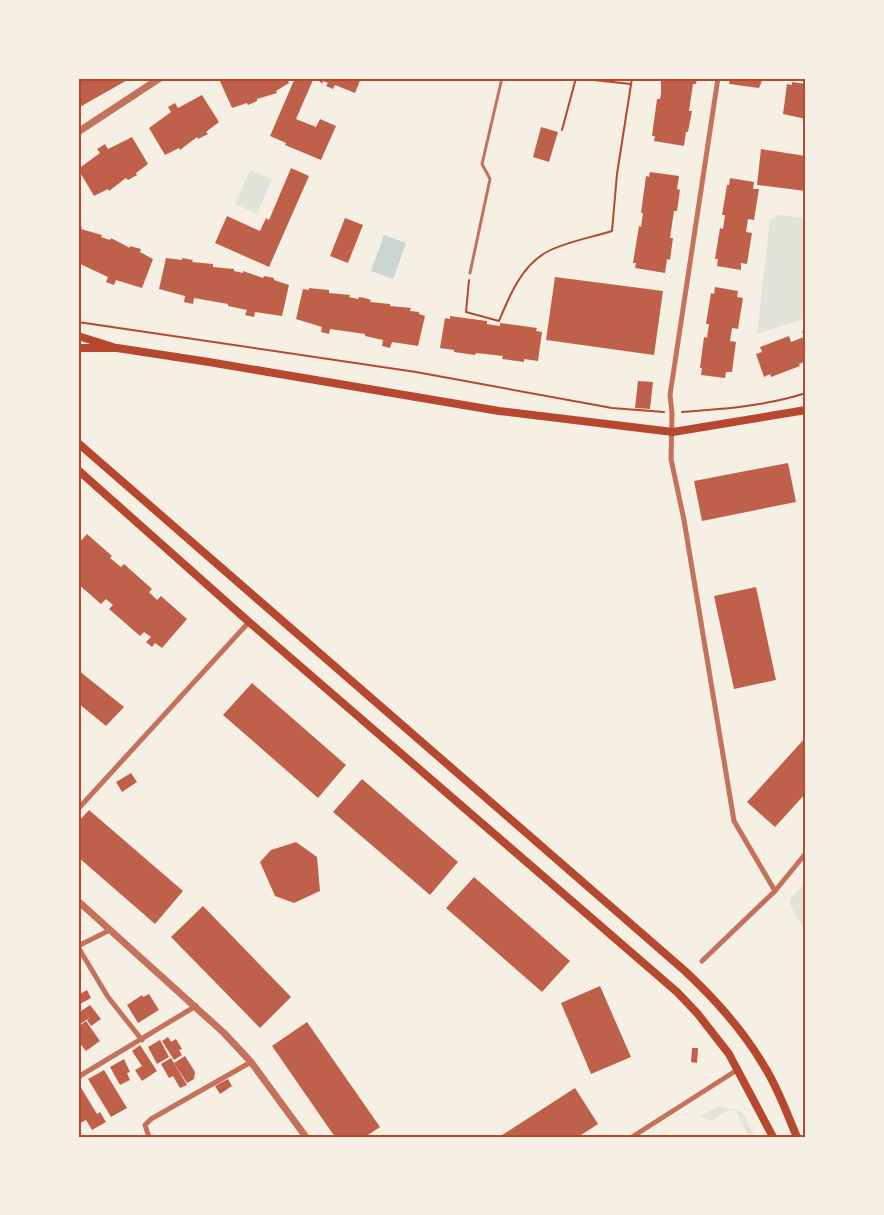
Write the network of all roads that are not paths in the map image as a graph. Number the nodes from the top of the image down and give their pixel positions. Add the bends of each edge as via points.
1 (160, 78) edge
2 (502, 78) edge
3 (718, 78) edge
4 (78, 132) edge
5 (470, 273) road end
6 (78, 336) edge
7 (78, 348) edge
8 (117, 348) junction
9 (806, 410) edge
10 (673, 432) junction
11 (78, 443) edge
12 (78, 470) edge
13 (249, 622) junction
14 (78, 809) edge
15 (806, 853) edge
16 (775, 891) junction
17 (78, 901) edge
18 (110, 930) junction
19 (78, 946) edge
20 (702, 961) dead end
21 (196, 1006) junction
22 (142, 1040) junction
23 (251, 1062) junction
24 (737, 1070) junction
25 (78, 1077) edge
26 (149, 1137) edge
27 (306, 1137) edge
28 (632, 1137) edge
29 (771, 1137) edge
30 (797, 1137) edge

1 - 4 street
2 - 5 lane via 482,164 490,179
3 - 10 street via 670,395
6 - 8 main road
7 - 8 main road
8 - 10 main road via 499,411
9 - 10 main road
10 - 16 street via 671,459 734,821
11 - 30 main road via 686,970 741,1029 766,1068
12 - 13 main road
13 - 14 street
13 - 24 main road via 677,992 714,1033
15 - 16 street
16 - 20 street
17 - 18 street
18 - 19 street
18 - 21 street
19 - 22 street via 108,997
21 - 22 street
21 - 23 street
22 - 25 street
23 - 26 street via 151,1119 145,1125
23 - 27 street
24 - 28 street
24 - 29 main road

